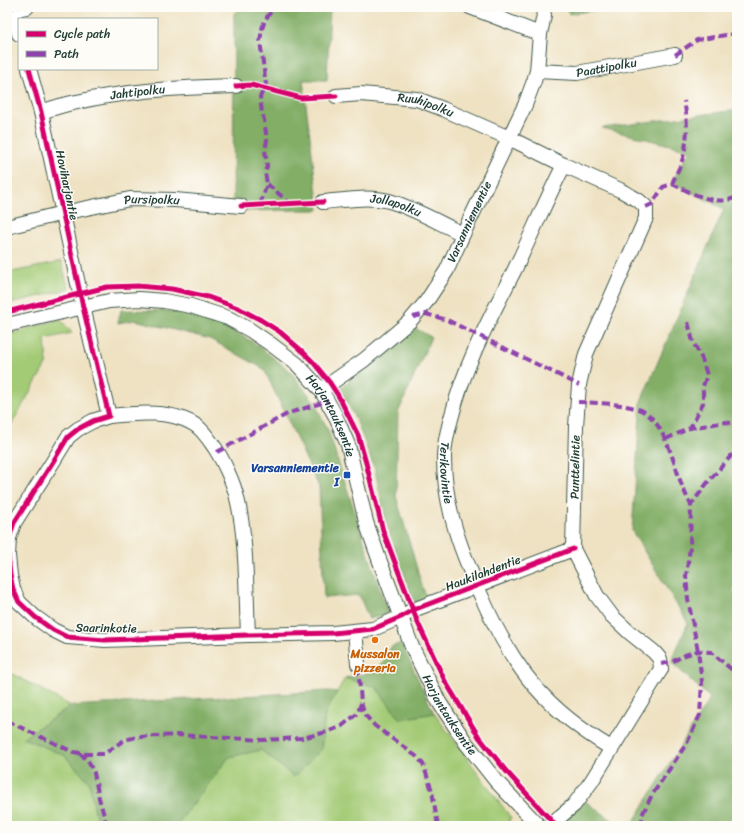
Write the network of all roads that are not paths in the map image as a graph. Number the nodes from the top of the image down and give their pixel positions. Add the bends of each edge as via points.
1 (27, 7) edge
2 (470, 7) edge
3 (542, 7) edge
4 (10, 11) edge
5 (18, 31) edge
6 (540, 34) junction
7 (675, 55) dead end
8 (29, 70) edge
9 (537, 71) junction
10 (236, 86) dead end
11 (336, 96) dead end
12 (41, 112) junction
13 (509, 138) junction
14 (564, 165) junction
15 (323, 202) dead end
16 (241, 206) dead end
17 (63, 213) junction
18 (7, 227) edge
19 (463, 234) junction
20 (83, 307) junction
21 (7, 324) edge
22 (321, 390) junction
23 (109, 416) junction
24 (573, 549) junction
25 (476, 586) junction
26 (401, 617) junction
27 (354, 631) junction
28 (248, 634) junction
29 (358, 664) dead end
30 (611, 748) junction
31 (538, 826) edge
32 (549, 826) edge

1 - 4 street
2 - 6 street
3 - 6 street, Varsanniementie via 544,15
4 - 5 street
6 - 9 street, Varsanniementie
7 - 9 street, Paattipolku via 577,73
8 - 12 street, Hoviharjantie
9 - 13 street, Varsanniementie
10 - 12 street, Jahtipolku via 187,87 103,97
11 - 13 street, Ruuhipolku via 361,94 417,99
12 - 17 street, Hoviharjantie
13 - 14 street, Punttelintie
13 - 19 street, Varsanniementie
14 - 24 street, Punttelintie via 638,200 646,207 646,218 586,354 579,385
14 - 25 street, Terikovintie via 482,334 462,380 447,433 444,456 445,489 456,535
15 - 19 street, Jollapolku via 368,199 388,201
16 - 17 street, Pursipolku via 130,199
17 - 18 street, Pursipolku
17 - 20 street, Hoviharjantie
19 - 22 street, Varsanniementie via 447,270 410,321 364,360
20 - 21 street, Harjantauksentie
20 - 22 street, Harjantauksentie via 109,301 139,299 191,306 228,318 250,330 297,364
20 - 23 street
22 - 26 street, Harjantauksentie via 348,445 366,522
23 - 28 street, Saarinkotie via 150,413 186,420 198,427 221,457 237,496 241,521
23 - 28 street, Saarinkotie via 93,421 68,437 14,523 9,538 8,556 13,589 19,602 34,618 67,637 105,640
24 - 25 street, Haukilahdentie
24 - 30 street, Punttelintie via 597,596 608,611 660,659 661,669 655,680
25 - 26 street, Haukilahdentie
25 - 30 street, Terikovintie via 497,631 526,678 560,714
26 - 27 street, Saarinkotie via 373,629
26 - 31 street, Harjantauksentie via 412,647 439,702 466,743 496,781
27 - 28 street, Saarinkotie
27 - 29 street
30 - 32 street, Punttelintie via 574,805

